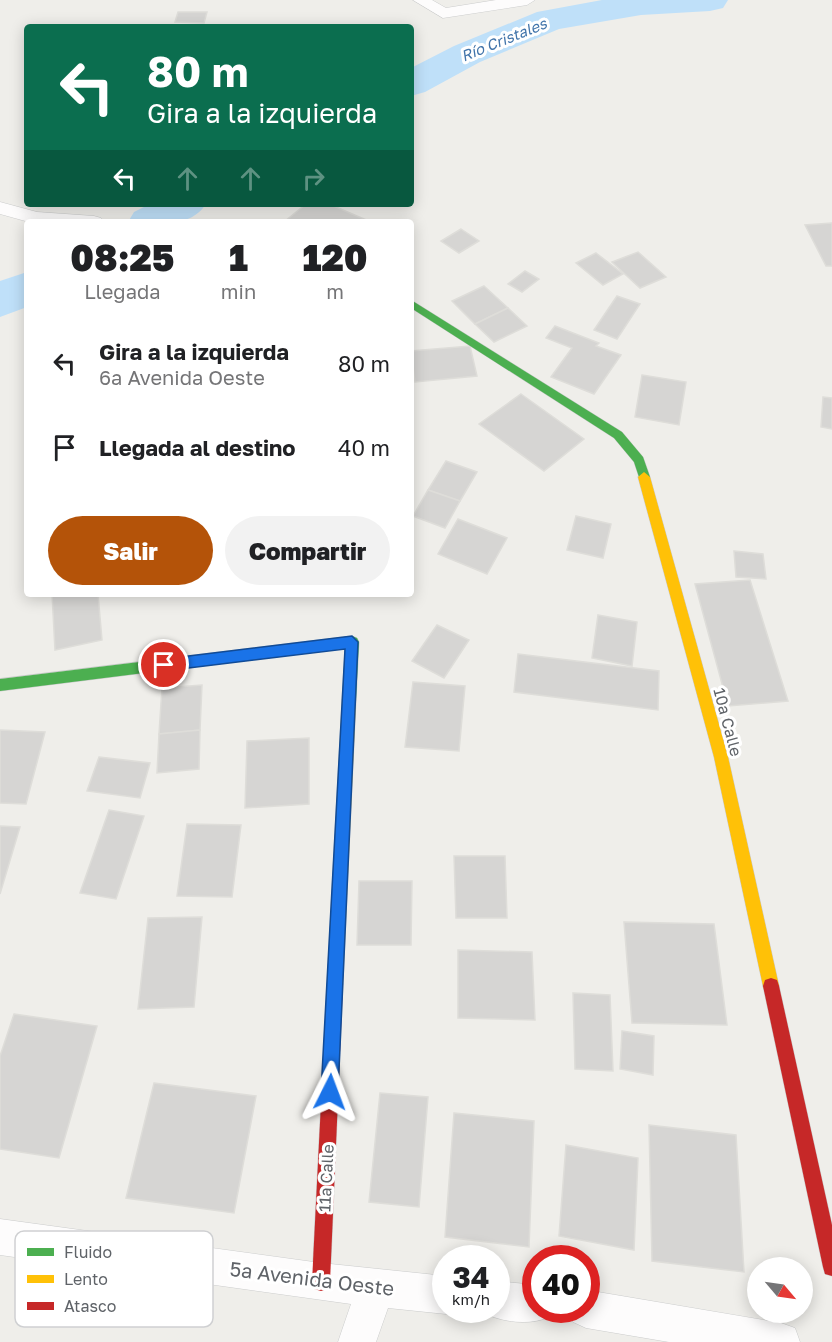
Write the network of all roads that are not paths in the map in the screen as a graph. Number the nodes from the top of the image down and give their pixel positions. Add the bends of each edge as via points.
1 (421, 0) edge
2 (527, 0) edge
3 (0, 208) edge
4 (53, 219) edge
5 (414, 305) edge
6 (0, 685) edge
7 (0, 1237) edge
8 (15, 1239) edge
9 (213, 1267) edge
10 (832, 1267) edge
11 (321, 1282) junction
12 (375, 1287) junction
13 (432, 1293) edge
14 (600, 1312) edge
15 (357, 1342) edge
16 (781, 1342) edge

1 - 2 street via 443,13
3 - 4 street
5 - 10 street, 10a Calle via 618,435 639,460 721,757
6 - 11 street, 11a Calle via 352,642
7 - 8 street, 5a Avenida Oeste
9 - 11 street, 5a Avenida Oeste
11 - 12 street, 5a Avenida Oeste
12 - 13 street, 5a Avenida Oeste
12 - 15 street
14 - 16 street

